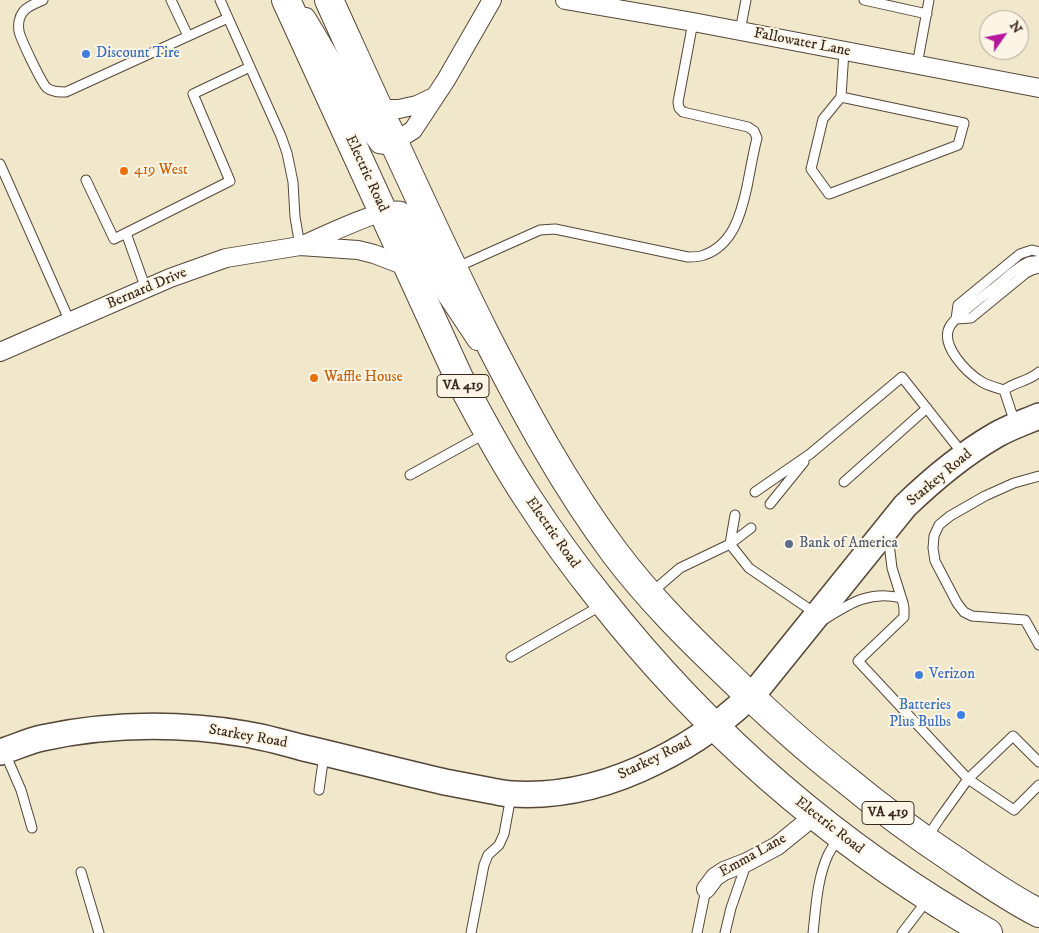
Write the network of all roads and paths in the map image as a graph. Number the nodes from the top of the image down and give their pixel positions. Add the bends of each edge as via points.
1 (43, 0) edge
2 (172, 0) edge
3 (220, 0) edge
4 (286, 0) edge
5 (291, 0) edge
6 (329, 0) edge
7 (492, 0) edge
8 (564, 0) edge
9 (746, 0) edge
10 (864, 0) edge
11 (929, 0) edge
12 (927, 14) junction
13 (228, 18) junction
14 (694, 22) junction
15 (740, 31) junction
16 (188, 36) junction
17 (844, 51) junction
18 (917, 65) junction
19 (250, 67) junction
20 (1039, 88) edge
21 (435, 96) junction
22 (842, 97) junction
23 (379, 109) junction
24 (394, 142) junction
25 (0, 164) edge
26 (86, 180) dead end
27 (384, 213) junction
28 (126, 233) junction
29 (300, 246) junction
30 (1039, 252) edge
31 (1039, 260) edge
32 (408, 267) junction
33 (1039, 268) edge
34 (452, 269) junction
35 (146, 289) junction
36 (956, 319) junction
37 (70, 322) junction
38 (0, 352) edge
39 (505, 372) junction
40 (1039, 372) edge
41 (1004, 390) junction
42 (927, 408) junction
43 (1039, 416) edge
44 (1016, 425) junction
45 (488, 432) junction
46 (810, 454) junction
47 (964, 455) junction
48 (410, 476) dead end
49 (1039, 476) edge
50 (844, 482) dead end
51 (755, 492) dead end
52 (770, 504) dead end
53 (735, 515) dead end
54 (751, 528) dead end
55 (887, 528) junction
56 (730, 544) junction
57 (648, 595) junction
58 (901, 598) junction
59 (605, 604) junction
60 (810, 623) junction
61 (1039, 645) edge
62 (511, 657) dead end
63 (750, 696) junction
64 (715, 727) junction
65 (1, 749) edge
66 (325, 752) junction
67 (1039, 762) edge
68 (968, 780) junction
69 (1039, 785) edge
70 (319, 790) dead end
71 (511, 794) junction
72 (814, 816) junction
73 (32, 828) dead end
74 (839, 835) junction
75 (925, 840) junction
76 (747, 862) junction
77 (81, 872) dead end
78 (706, 890) joint
79 (929, 898) junction
80 (1039, 913) edge
81 (100, 933) edge
82 (471, 933) edge
83 (698, 933) edge
84 (725, 933) edge
85 (813, 933) edge
86 (902, 933) edge
87 (988, 933) edge

1 - 16 lane via 23,11 19,32 41,80 56,92 66,92
2 - 16 lane
3 - 13 lane
4 - 27 main road, Electric Road / VA 419
5 - 24 street via 303,12 369,131 379,144
6 - 23 main road, VA 419
7 - 21 street
8 - 14 street, Fallowater Lane
9 - 15 lane
10 - 12 lane
11 - 12 lane
12 - 18 lane
13 - 16 lane
13 - 19 lane
14 - 15 street, Fallowater Lane
14 - 34 lane via 679,108 683,112 748,127 757,138 741,212 726,240 703,256 688,257 555,229 540,230
15 - 17 street, Fallowater Lane
17 - 18 street, Fallowater Lane
17 - 22 lane
18 - 20 street, Fallowater Lane
19 - 28 lane via 193,94 230,182
19 - 29 lane via 287,153
21 - 23 street via 418,106
21 - 24 street via 412,130
22 - 22 lane via 824,119 811,169 829,194 958,145 964,123
23 - 24 main road, VA 419
24 - 34 main road, VA 419
25 - 37 lane
26 - 28 lane via 114,239
27 - 29 street, Bernard Drive via 352,222
27 - 32 main road, Electric Road / VA 419
27 - 39 street, Bernard Drive via 401,210 406,215 445,293 478,341
28 - 35 lane
29 - 32 street, Bernard Drive via 358,250
29 - 35 street, Bernard Drive via 226,258
30 - 36 lane via 1032,250 1020,254 985,282 958,304
31 - 36 lane via 1019,268
32 - 45 main road, Electric Road / VA 419 via 459,378
33 - 36 lane via 1026,273 971,318
34 - 39 main road, VA 419
35 - 37 street, Bernard Drive
36 - 41 lane via 949,327 951,351 981,382
37 - 38 street, Bernard Drive
39 - 57 main road, VA 419 via 547,451 614,552
40 - 41 lane
41 - 44 lane
42 - 46 lane via 902,377
42 - 47 lane
42 - 50 lane
43 - 44 main road, Starkey Road
44 - 47 main road, Starkey Road
45 - 48 lane
45 - 59 main road, Electric Road / VA 419 via 529,500
46 - 51 lane
46 - 52 lane
47 - 55 main road, Starkey Road via 930,482
49 - 61 lane via 985,496 950,516 939,525 933,548 935,561 964,612 972,616 1025,620
53 - 56 lane
54 - 56 lane
55 - 58 lane via 894,579
55 - 60 main road, Starkey Road
56 - 57 lane via 680,568
56 - 60 lane via 749,568
57 - 63 main road, VA 419
58 - 60 lane via 880,595 864,598
58 - 68 lane via 904,617 858,661
59 - 62 lane
59 - 64 main road, Electric Road / VA 419
60 - 63 main road, Starkey Road
63 - 64 main road, Starkey Road
63 - 75 main road, VA 419 via 830,768
64 - 71 main road, Starkey Road via 633,773 588,787 552,793
64 - 72 main road, Electric Road / VA 419
65 - 66 main road, Starkey Road via 86,730 190,727 247,734
65 - 73 lane via 21,790
66 - 70 lane
66 - 71 main road, Starkey Road via 418,776
67 - 68 lane via 1013,736
68 - 69 lane via 1014,810
68 - 75 lane
71 - 82 lane via 504,834 484,865
72 - 74 main road, Electric Road / VA 419
72 - 76 street, Emma Lane via 777,846
74 - 79 main road, Electric Road / VA 419
74 - 85 lane via 821,876
75 - 80 main road, VA 419
76 - 78 street, Emma Lane via 715,877
76 - 84 lane
77 - 81 lane
78 - 83 lane, Emma Lane
79 - 86 lane
79 - 87 main road, Electric Road / VA 419

